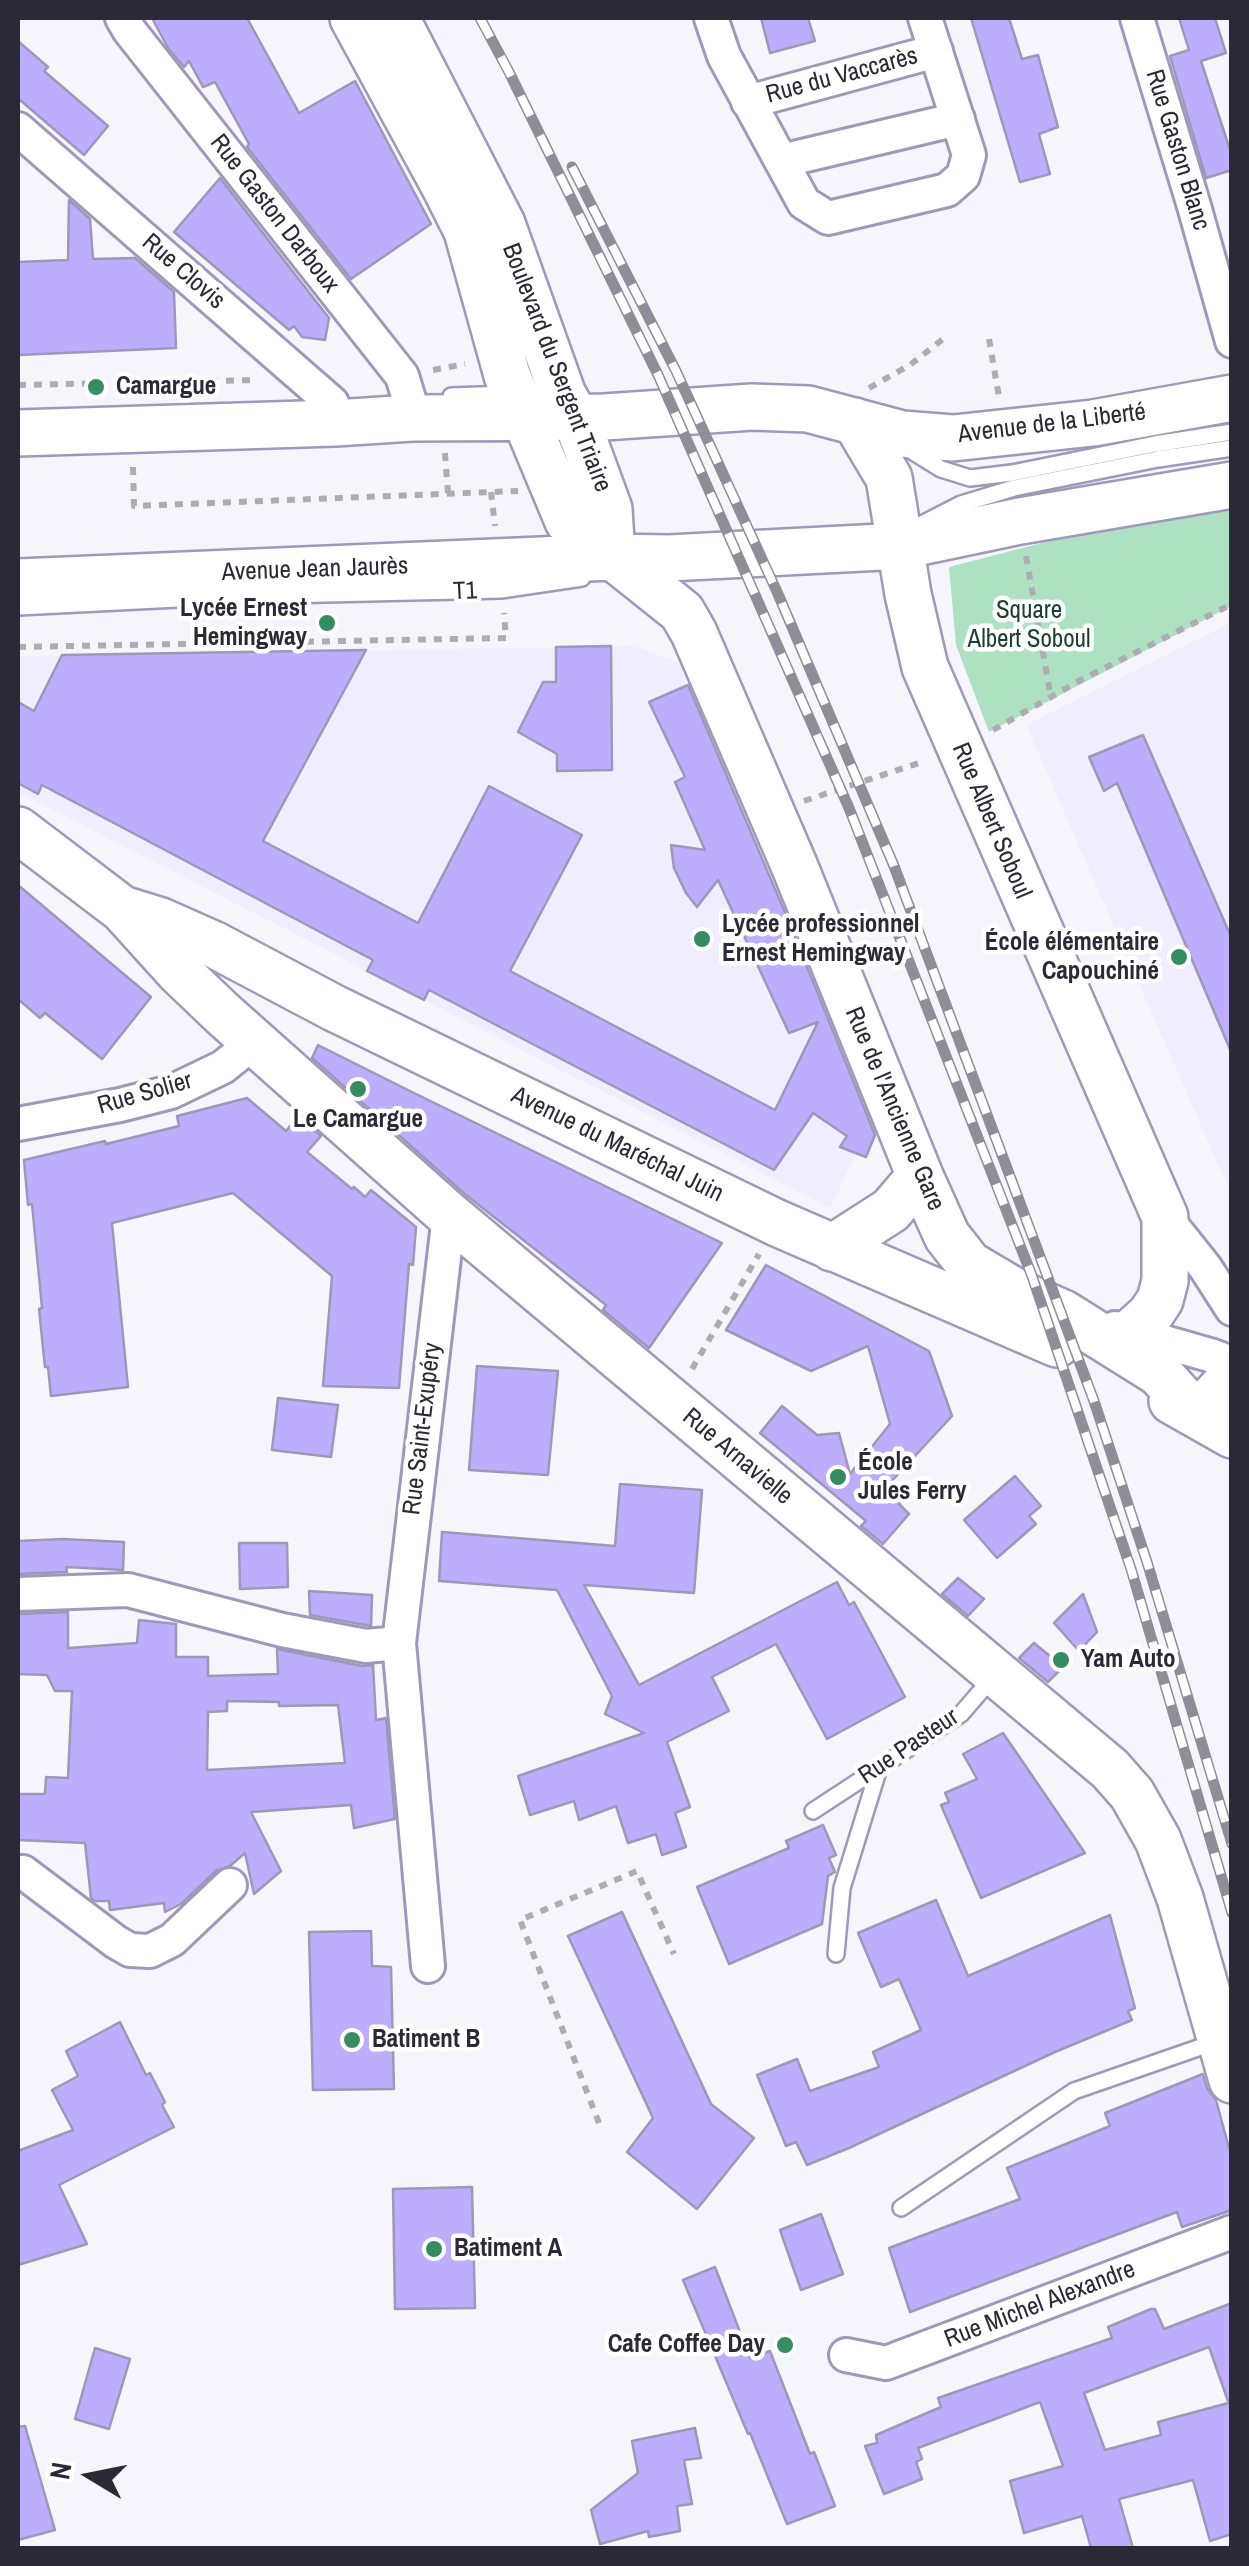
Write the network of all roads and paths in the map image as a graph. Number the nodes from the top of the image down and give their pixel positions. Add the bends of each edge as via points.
1 (122, 18) edge
2 (354, 18) edge
3 (396, 18) edge
4 (711, 18) edge
5 (925, 18) edge
6 (1137, 18) edge
7 (936, 51) junction
8 (748, 102) junction
9 (958, 118) junction
10 (18, 128) edge
11 (781, 161) junction
12 (989, 338) dead end
13 (943, 340) dead end
14 (1232, 341) edge
15 (1232, 398) edge
16 (417, 402) junction
17 (551, 404) junction
18 (859, 406) junction
19 (331, 408) junction
20 (1001, 413) dead end
21 (1232, 432) edge
22 (18, 433) edge
23 (1232, 448) edge
24 (133, 456) dead end
25 (1232, 486) edge
26 (556, 487) junction
27 (885, 543) junction
28 (1025, 549) dead end
29 (619, 563) junction
30 (18, 582) edge
31 (502, 602) dead end
32 (1232, 604) edge
33 (18, 607) edge
34 (18, 647) edge
35 (1050, 698) junction
36 (988, 732) dead end
37 (939, 756) dead end
38 (794, 805) dead end
39 (18, 830) edge
40 (122, 909) junction
41 (290, 985) junction
42 (254, 1042) junction
43 (18, 1124) edge
44 (920, 1176) junction
45 (449, 1215) junction
46 (1165, 1218) junction
47 (777, 1223) junction
48 (832, 1248) junction
49 (1218, 1276) edge
50 (1232, 1310) edge
51 (1063, 1314) junction
52 (1130, 1332) junction
53 (1232, 1364) edge
54 (692, 1370) dead end
55 (1232, 1377) edge
56 (1214, 1425) edge
57 (18, 1594) edge
58 (398, 1643) junction
59 (996, 1673) junction
60 (879, 1768) junction
61 (813, 1811) dead end
62 (18, 1872) edge
63 (230, 1885) dead end
64 (674, 1954) dead end
65 (836, 1954) dead end
66 (428, 1966) dead end
67 (1226, 2060) edge
68 (599, 2123) dead end
69 (901, 2208) dead end
70 (1232, 2232) edge
71 (846, 2355) dead end

1 - 16 street, Rue Gaston Darboux
2 - 17 street, Boulevard du Sergent Triaire via 467,231 501,356
3 - 17 street, Boulevard du Sergent Triaire via 502,224
4 - 8 street, Rue du Vaccarès
5 - 7 street, Rue du Vaccarès
6 - 14 street, Rue Gaston Blanc
7 - 8 street, Rue du Vaccarès
7 - 9 street, Rue du Vaccarès
8 - 11 street, Rue du Vaccarès
9 - 11 street
9 - 11 street, Rue du Vaccarès via 970,156 947,190 828,218 804,203
10 - 19 street, Rue Clovis
12 - 20 path
13 - 18 path
15 - 18 street, Avenue de la Liberté via 952,438 902,434
16 - 17 street
16 - 19 street
17 - 18 street, Avenue de la Liberté
17 - 26 street, Boulevard du Sergent Triaire
17 - 29 street, Boulevard du Sergent Triaire via 608,509
18 - 21 lane via 941,470 970,478
18 - 27 street, Rue Albert Soboul via 888,478
19 - 22 street
23 - 27 lane via 1014,488 961,504
24 - 26 path via 134,506
25 - 27 street
26 - 29 street, Boulevard du Sergent Triaire via 568,521
27 - 29 street
27 - 46 street, Rue Albert Soboul via 908,594 925,667
28 - 35 path
29 - 30 street, Avenue Jean Jaurès
29 - 33 lane, T1 via 562,582 502,590
29 - 44 street, Rue de l'Ancienne Gare via 682,612 694,633
31 - 34 path via 506,638
32 - 35 path
35 - 36 path
37 - 38 path
39 - 40 street, Avenue du Maréchal Juin
40 - 41 street, Avenue du Maréchal Juin via 213,944
40 - 42 street, Rue Arnavielle
41 - 42 street, Rue Solier
41 - 47 street, Avenue du Maréchal Juin
42 - 43 street, Rue Solier via 223,1068 172,1092
42 - 45 street, Rue Arnavielle
44 - 48 street via 891,1210
44 - 51 street, Rue de l'Ancienne Gare via 947,1236 969,1264
45 - 58 street, Rue Saint-Exupéry
45 - 59 street, Rue Arnavielle
46 - 49 street, Rue Albert Soboul
46 - 52 street via 1160,1300
47 - 48 street, Avenue du Maréchal Juin
47 - 54 path
48 - 56 street, Avenue du Maréchal Juin via 1138,1380
49 - 50 street, Rue Albert Soboul
51 - 52 street
51 - 56 street, Rue de l'Ancienne Gare via 1159,1372
52 - 53 street
55 - 56 street
57 - 58 street via 128,1590 282,1630 366,1646
58 - 66 street, Rue Saint-Exupéry
59 - 60 lane, Rue Pasteur via 961,1714
59 - 67 street, Rue Arnavielle via 1132,1794 1180,1898
60 - 61 lane, Rue Pasteur
60 - 65 lane via 842,1888
62 - 63 street via 130,1950 150,1951 172,1940
64 - 68 path via 637,1872 520,1920
67 - 69 lane via 1074,2091
70 - 71 street, Rue Michel Alexandre via 886,2363

